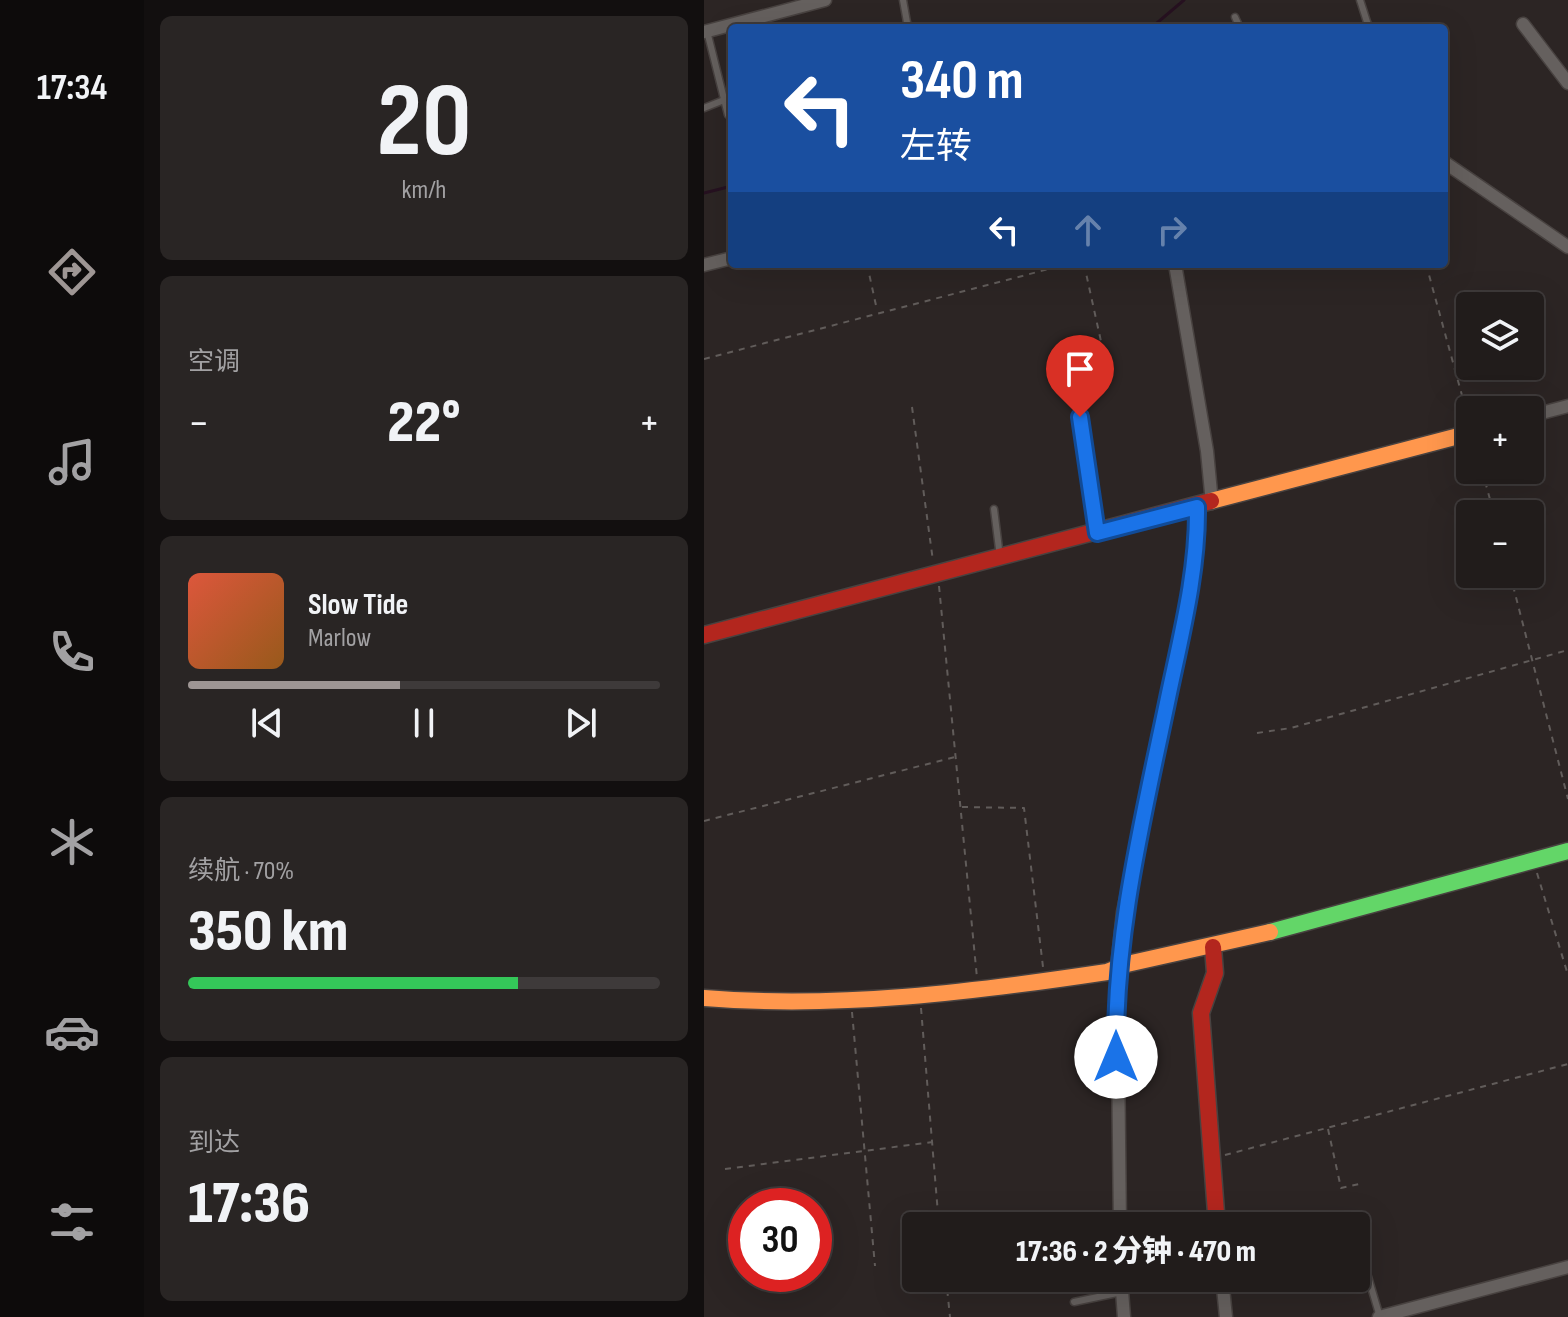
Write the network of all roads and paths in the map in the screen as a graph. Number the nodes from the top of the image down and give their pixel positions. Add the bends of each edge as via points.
1 (825, 0) edge
2 (903, 0) edge
3 (1360, 0) edge
4 (1235, 17) dead end
5 (732, 24) edge
6 (907, 24) edge
7 (1238, 24) edge
8 (1368, 24) edge
9 (1523, 24) dead end
10 (728, 25) edge
11 (705, 31) edge
12 (1568, 83) edge
13 (724, 100) junction
14 (704, 108) edge
15 (728, 115) edge
16 (1448, 165) edge
17 (1568, 247) edge
18 (728, 259) edge
19 (704, 265) edge
20 (868, 268) edge
21 (1052, 268) edge
22 (1085, 268) edge
23 (1176, 268) edge
24 (1427, 268) edge
25 (877, 311) junction
26 (1104, 355) dead end
27 (704, 359) edge
28 (1463, 396) edge
29 (1568, 406) edge
30 (912, 407) dead end
31 (1544, 412) edge
32 (1080, 417) dead end
33 (1456, 437) edge
34 (1204, 505) junction
35 (994, 509) dead end
36 (1097, 533) junction
37 (1000, 559) junction
38 (936, 575) junction
39 (1514, 588) edge
40 (704, 635) edge
41 (1568, 650) edge
42 (1532, 659) junction
43 (1257, 733) dead end
44 (956, 757) junction
45 (1568, 799) edge
46 (961, 807) junction
47 (704, 821) edge
48 (1568, 851) edge
49 (1533, 860) junction
50 (1207, 948) junction
51 (1117, 968) junction
52 (1568, 975) edge
53 (1045, 981) junction
54 (978, 991) junction
55 (920, 995) junction
56 (704, 998) edge
57 (851, 999) junction
58 (1568, 1064) edge
59 (1327, 1127) junction
60 (933, 1142) junction
61 (866, 1153) junction
62 (1211, 1158) junction
63 (725, 1169) dead end
64 (1359, 1184) dead end
65 (938, 1212) edge
66 (1120, 1212) edge
67 (1216, 1212) edge
68 (875, 1266) dead end
69 (1568, 1267) edge
70 (1370, 1284) edge
71 (947, 1292) edge
72 (1122, 1292) joint
73 (1223, 1292) edge
74 (1074, 1302) dead end
75 (950, 1317) edge
76 (1124, 1317) edge
77 (1226, 1317) edge
78 (1379, 1317) edge

1 - 5 street
2 - 6 lane
3 - 8 lane
4 - 7 lane
9 - 12 street
10 - 11 street
11 - 13 lane
13 - 14 lane
13 - 15 lane
16 - 17 street
18 - 19 street
20 - 25 path
21 - 25 path
22 - 26 path
23 - 34 street via 1207,451
24 - 28 path
25 - 27 path
29 - 31 street
30 - 38 path
32 - 36 lane
33 - 34 street
34 - 36 street
34 - 51 street via 1187,611 1123,912
35 - 37 lane
36 - 37 street
37 - 38 street
38 - 40 street
38 - 44 path
39 - 42 path
41 - 42 path
42 - 43 path via 1291,728
42 - 45 path
44 - 46 path
44 - 47 path
46 - 53 path via 1024,808
46 - 54 path
48 - 49 street
49 - 50 street
49 - 52 path
50 - 51 street
50 - 62 street via 1213,984 1201,1013
51 - 53 street
51 - 66 street
53 - 54 street
54 - 55 street
55 - 57 street
55 - 60 path
56 - 57 street via 779,1004
57 - 61 path
58 - 59 path
59 - 62 path
59 - 64 path via 1341,1188
60 - 61 path
60 - 65 path
61 - 63 path
61 - 68 path
62 - 67 street
69 - 78 street
70 - 78 lane
71 - 75 path
72 - 74 lane
72 - 76 street
73 - 77 street

